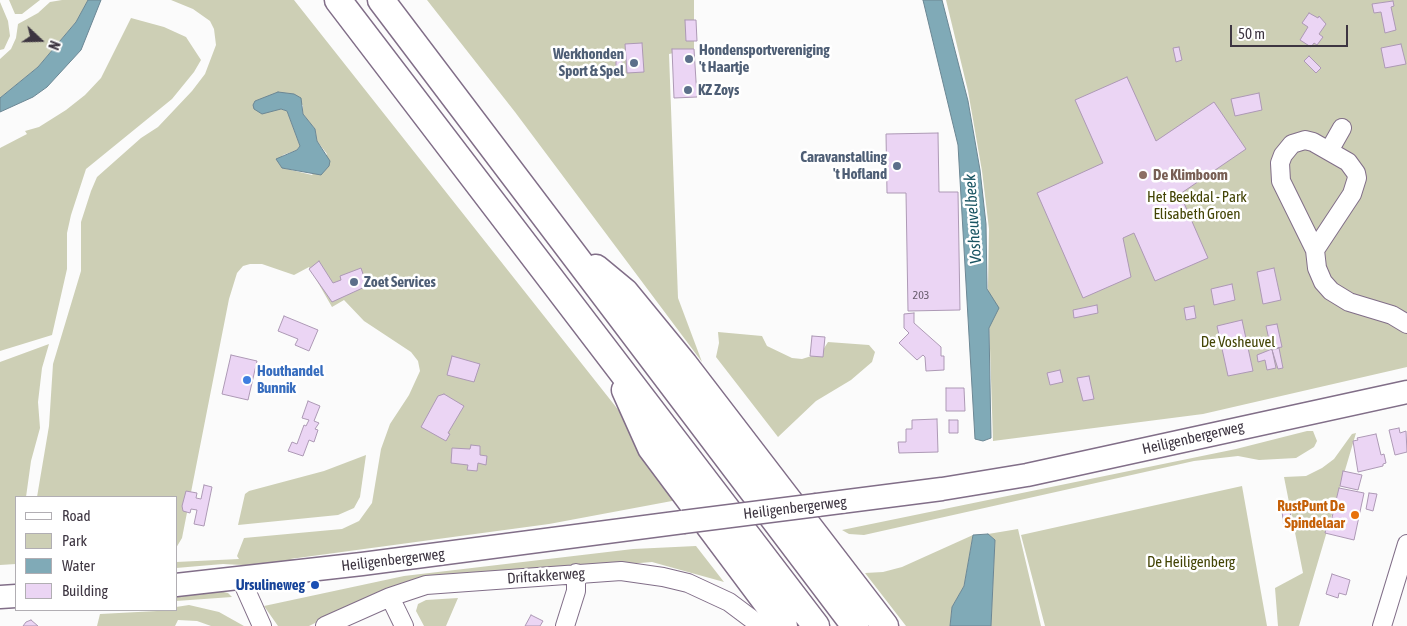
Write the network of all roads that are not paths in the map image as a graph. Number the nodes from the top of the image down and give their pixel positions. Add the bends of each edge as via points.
1 (338, 0) edge
2 (380, 0) edge
3 (1342, 128) dead end
4 (1329, 151) junction
5 (561, 239) junction
6 (1315, 250) junction
7 (1407, 324) edge
8 (606, 348) junction
9 (1407, 392) edge
10 (1407, 544) edge
11 (576, 573) junction
12 (241, 579) junction
13 (178, 584) edge
14 (15, 596) edge
15 (0, 597) edge
16 (390, 597) junction
17 (262, 626) edge
18 (325, 626) edge
19 (404, 626) edge
20 (565, 626) edge
21 (761, 626) edge
22 (784, 626) edge
23 (816, 626) edge
24 (855, 626) edge
25 (885, 626) edge
26 (1382, 626) edge

1 - 8 highway
2 - 5 highway
3 - 4 street
4 - 6 street via 1353,168 1356,184 1336,221
4 - 6 street via 1313,142 1299,142 1287,149 1280,163 1282,187
5 - 24 highway
5 - 25 highway via 625,292
6 - 7 street via 1320,275 1330,290 1349,302 1392,315
8 - 22 highway via 651,448
8 - 23 highway
9 - 12 main road, Heiligenbergerweg, bridge via 1027,474 942,489
10 - 26 street
11 - 16 street, Driftakkerweg via 426,585
11 - 20 street via 576,591
11 - 21 street, Driftakkerweg via 621,571 682,582 729,602
12 - 13 main road, Heiligenbergerweg
12 - 17 street
14 - 15 main road
16 - 18 street, Driftakkerweg
16 - 19 street

